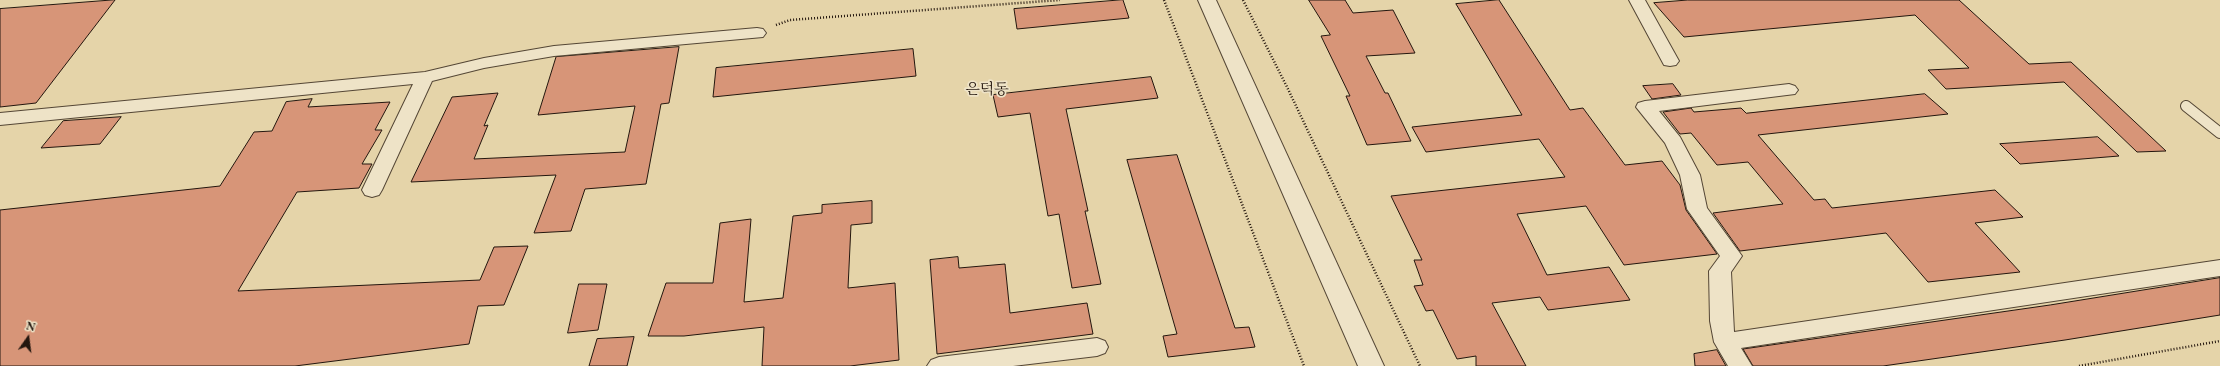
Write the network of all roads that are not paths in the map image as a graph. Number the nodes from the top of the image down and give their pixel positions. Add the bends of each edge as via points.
1 (1207, 0) edge
2 (1637, 0) edge
3 (757, 33) road end
4 (1670, 61) dead end
5 (425, 77) junction
6 (1789, 90) dead end
7 (2186, 106) dead end
8 (0, 119) edge
9 (2220, 133) edge
10 (372, 190) dead end
11 (2220, 268) edge
12 (1725, 342) junction
13 (1097, 347) dead end
14 (939, 366) edge
15 (1371, 366) edge
16 (1740, 366) edge

1 - 15 street
2 - 4 street
3 - 5 street via 554,51 484,63
5 - 8 street
5 - 10 street
6 - 12 street via 1645,107 1673,141 1690,175 1697,209 1731,256 1720,271
7 - 9 lane
11 - 12 street
12 - 16 street
13 - 14 street

